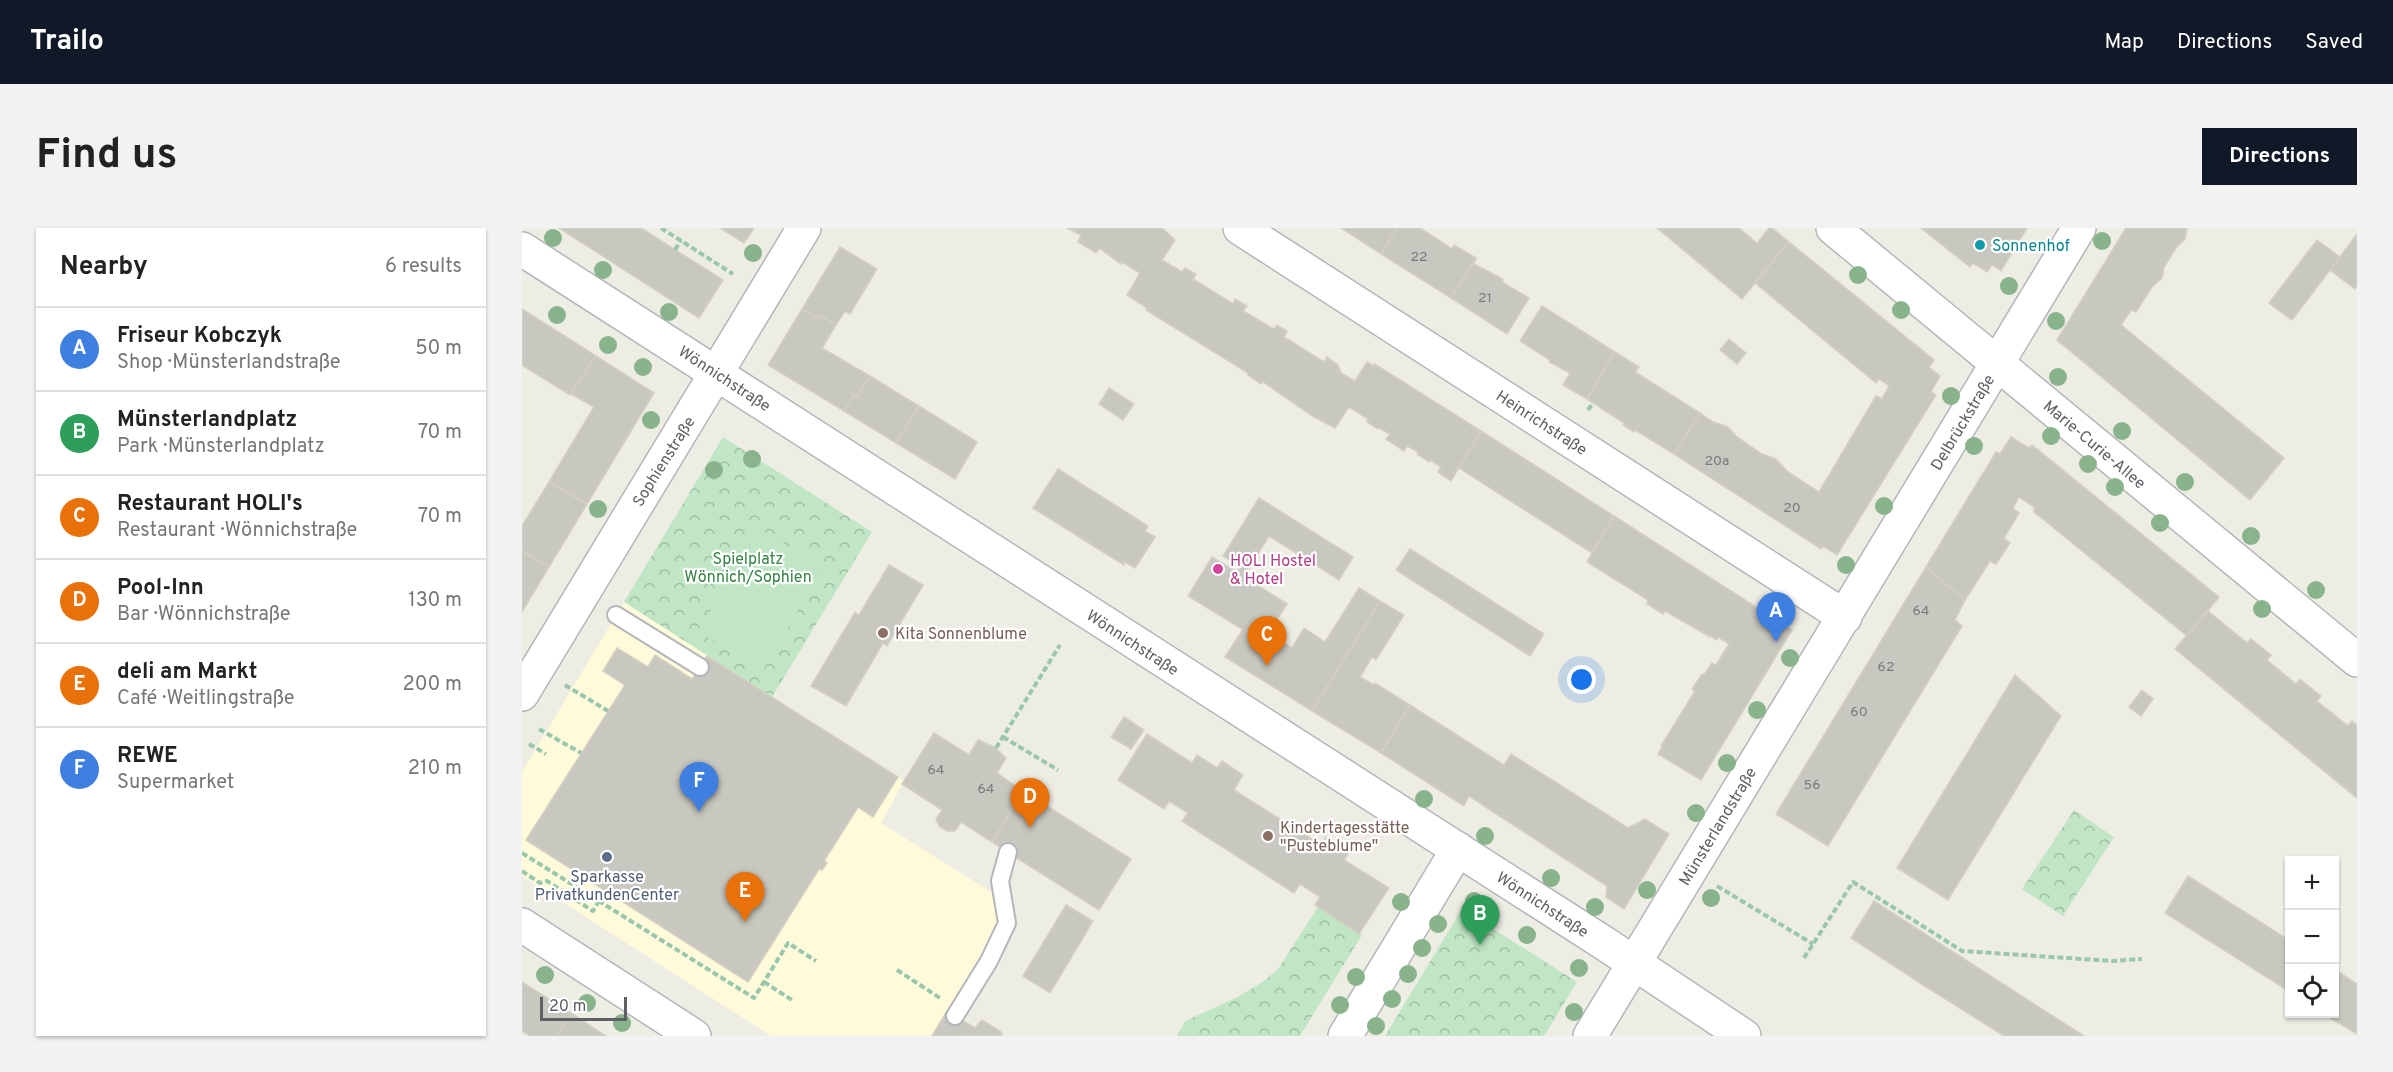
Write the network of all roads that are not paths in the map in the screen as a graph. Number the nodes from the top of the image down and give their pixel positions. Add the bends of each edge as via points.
1 (804, 228) edge
2 (1240, 228) edge
3 (1833, 228) edge
4 (2079, 228) edge
5 (522, 249) edge
6 (1997, 363) junction
7 (717, 373) junction
8 (616, 615) dead end
9 (1845, 617) junction
10 (2357, 660) edge
11 (700, 667) dead end
12 (522, 694) edge
13 (1458, 849) junction
14 (1008, 852) dead end
15 (522, 925) edge
16 (1634, 964) junction
17 (955, 1016) dead end
18 (694, 1036) edge
19 (1346, 1036) edge
20 (1590, 1036) edge
21 (1744, 1036) edge

1 - 7 street, Sophienstraße
2 - 9 street, Heinrichstraße
3 - 6 street, Marie-Curie-Allee
4 - 6 street, Delbrückstraße
5 - 7 street, Wönnichstraße
6 - 9 street, Delbrückstraße
6 - 10 street, Marie-Curie-Allee
7 - 12 street, Sophienstraße
7 - 13 street, Wönnichstraße
8 - 11 lane
9 - 16 street, Münsterlandstraße
13 - 16 street, Wönnichstraße
13 - 19 street
14 - 17 lane via 1000,881 1007,923
15 - 18 street
16 - 20 street, Münsterlandstraße
16 - 21 street, Wönnichstraße

